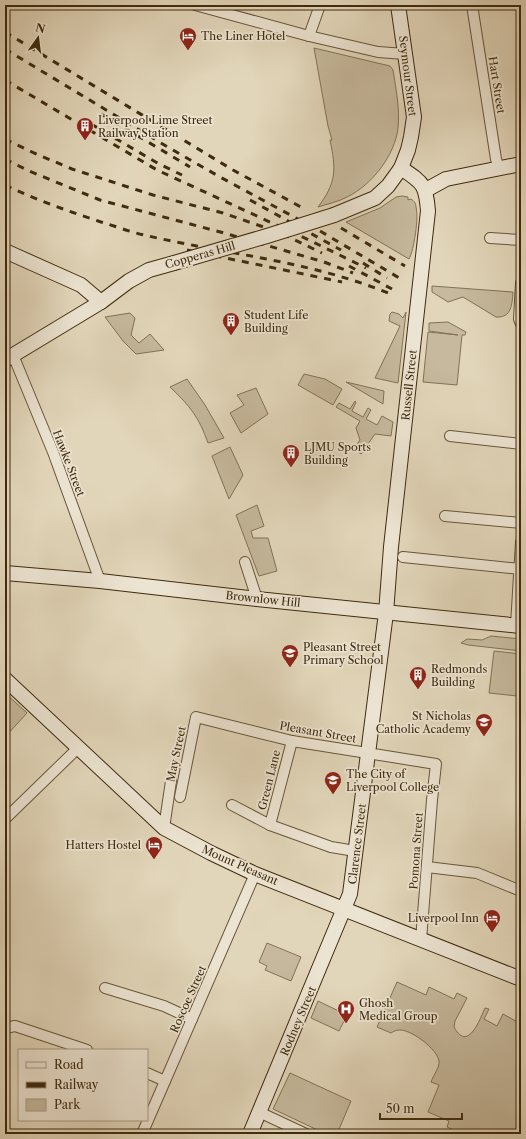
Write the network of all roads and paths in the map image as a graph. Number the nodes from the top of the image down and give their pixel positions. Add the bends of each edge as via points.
1 (195, 5) edge
2 (320, 5) edge
3 (398, 5) edge
4 (472, 5) edge
5 (308, 36) junction
6 (405, 54) junction
7 (521, 164) edge
8 (401, 168) junction
9 (499, 169) junction
10 (426, 190) junction
11 (490, 238) dead end
12 (521, 242) edge
13 (5, 251) edge
14 (521, 283) edge
15 (101, 302) junction
16 (521, 324) edge
17 (9, 358) edge
18 (450, 436) dead end
19 (521, 444) edge
20 (445, 516) dead end
21 (521, 523) edge
22 (521, 542) edge
23 (403, 557) dead end
24 (245, 562) dead end
25 (520, 569) junction
26 (5, 573) edge
27 (100, 581) junction
28 (257, 599) junction
29 (386, 613) junction
30 (519, 625) edge
31 (5, 678) edge
32 (196, 717) joint
33 (292, 741) junction
34 (78, 748) junction
35 (368, 753) junction
36 (436, 764) joint
37 (171, 781) dead end
38 (180, 797) dead end
39 (232, 805) dead end
40 (5, 819) edge
41 (270, 825) junction
42 (164, 828) junction
43 (355, 851) junction
44 (427, 867) junction
45 (255, 874) junction
46 (521, 891) edge
47 (345, 909) junction
48 (421, 940) junction
49 (521, 979) edge
50 (105, 988) dead end
51 (192, 1019) junction
52 (5, 1028) edge
53 (84, 1049) edge
54 (148, 1072) edge
55 (165, 1081) junction
56 (259, 1112) junction
57 (148, 1120) edge
58 (148, 1121) edge
59 (142, 1134) edge
60 (250, 1134) edge
61 (306, 1134) edge

1 - 5 street
2 - 5 street
3 - 6 street, Seymour Street
4 - 9 street, Hart Street
5 - 6 street via 378,52
6 - 8 street, Seymour Street via 414,117 412,137
7 - 9 street
8 - 10 street via 417,179
8 - 15 street, Copperas Hill, bridge via 375,198 334,215 149,270
9 - 10 street via 446,179
10 - 29 street, Russell Street via 428,211
11 - 12 street
13 - 15 street via 81,285
14 - 16 street
15 - 17 street, Copperas Hill
17 - 27 street, Hawke Street via 53,452
18 - 19 street
20 - 21 street
22 - 25 street
23 - 25 street
24 - 28 street
25 - 30 street
26 - 27 street, Brownlow Hill
27 - 28 street, Brownlow Hill
28 - 29 street, Brownlow Hill
29 - 30 street, Brownlow Hill
29 - 35 street, Clarence Street
31 - 34 street, Mount Pleasant
32 - 33 street, Pleasant Street
32 - 38 street, May Street
33 - 35 street, Pleasant Street
33 - 41 street, Green Lane
34 - 40 street
34 - 42 street, Mount Pleasant
35 - 36 street, Pleasant Street
35 - 43 street, Clarence Street
36 - 44 street, Pomona Street
37 - 42 street
39 - 41 street, Green Lane
41 - 43 street, Green Lane via 331,848
42 - 45 street, Mount Pleasant
43 - 47 street, Clarence Street via 350,894
44 - 46 street via 477,873
44 - 48 street, Pomona Street
45 - 47 street, Mount Pleasant
45 - 51 street, Roscoe Street
47 - 48 street, Mount Pleasant
47 - 56 street, Rodney Street
48 - 49 street, Mount Pleasant
50 - 51 street via 164,1006
51 - 55 street, Roscoe Street
52 - 53 street via 15,1026
54 - 55 street
55 - 57 street, Roscoe Street
56 - 60 street, Rodney Street
56 - 61 street
58 - 59 street, Roscoe Street

